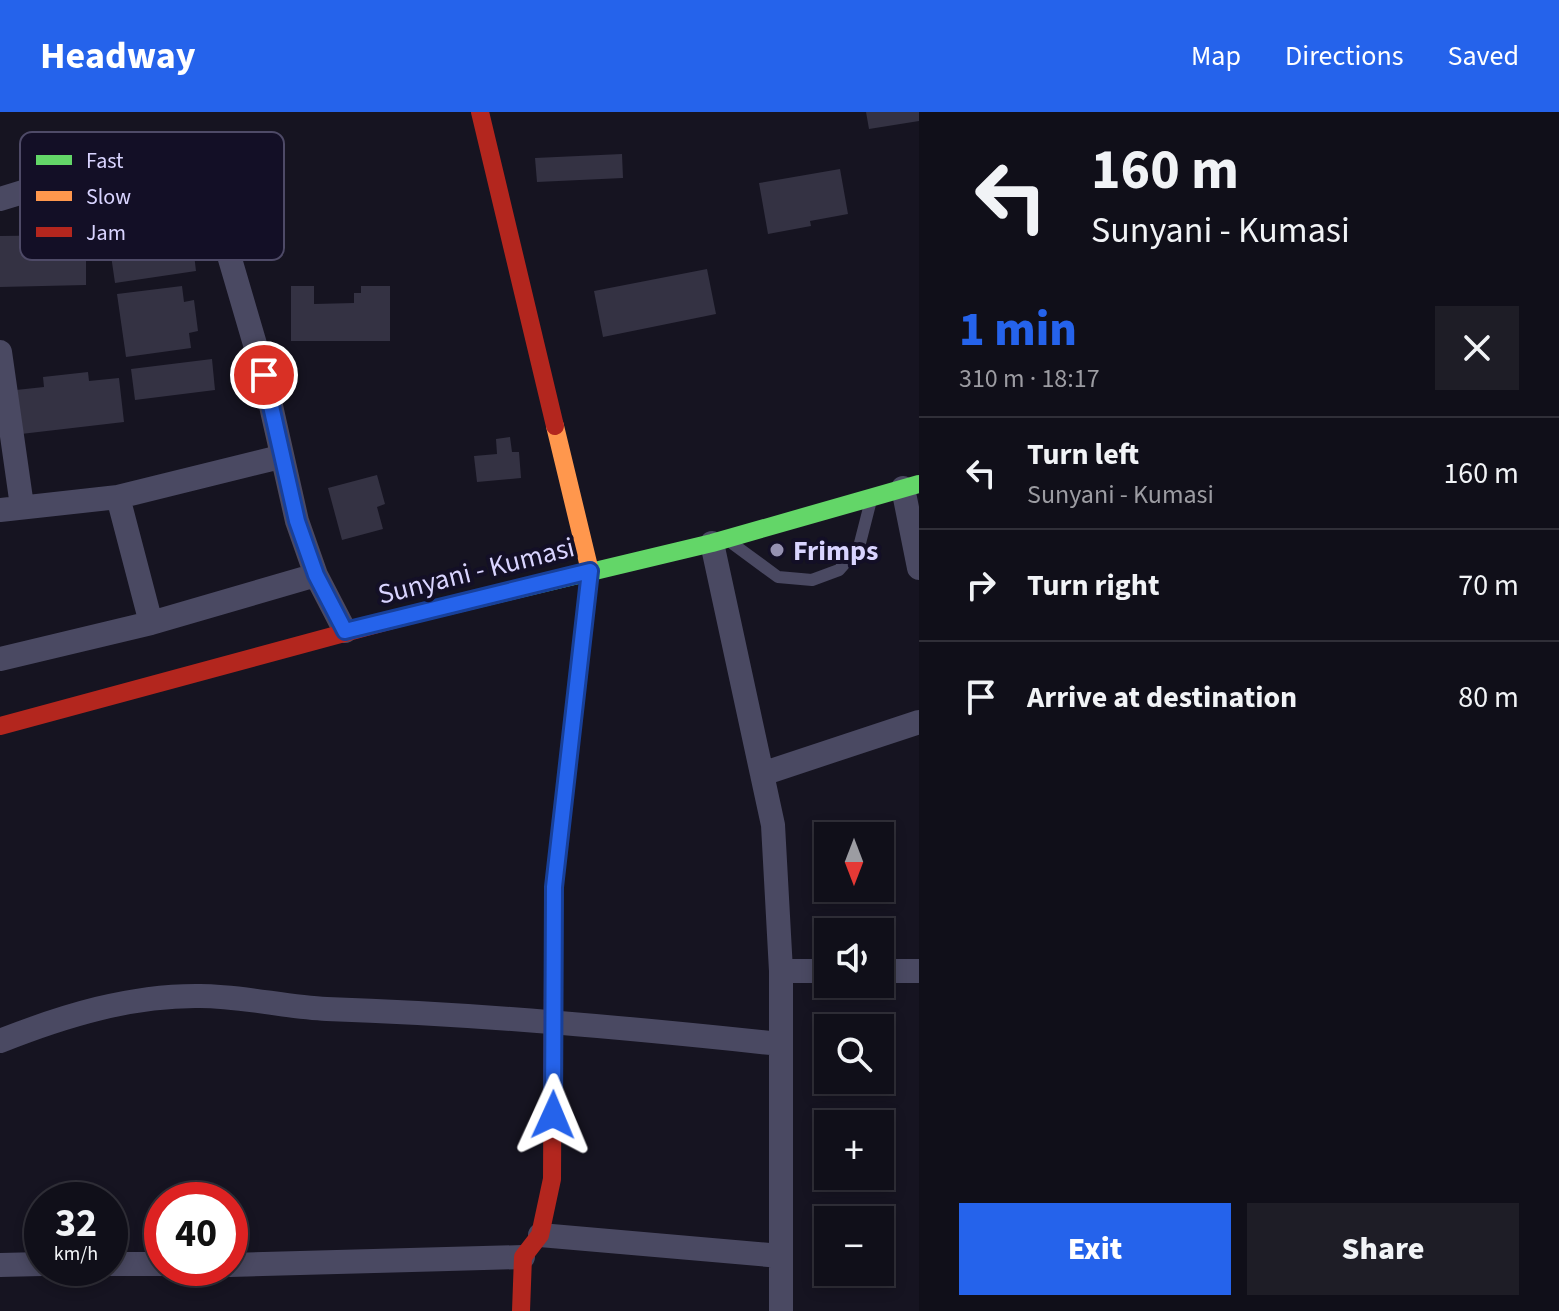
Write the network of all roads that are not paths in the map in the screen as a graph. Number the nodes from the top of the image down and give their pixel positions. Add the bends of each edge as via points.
1 (480, 112) edge
2 (20, 193) edge
3 (0, 199) edge
4 (230, 260) edge
5 (0, 352) edge
6 (280, 457) junction
7 (911, 486) edge
8 (118, 497) junction
9 (872, 497) junction
10 (11, 508) edge
11 (719, 541) junction
12 (919, 568) edge
13 (590, 571) junction
14 (316, 575) junction
15 (151, 623) junction
16 (345, 631) junction
17 (0, 659) edge
18 (919, 722) edge
19 (0, 726) edge
20 (762, 774) junction
21 (781, 971) junction
22 (814, 971) edge
23 (894, 971) edge
24 (919, 971) edge
25 (555, 1019) junction
26 (0, 1041) edge
27 (780, 1044) junction
28 (540, 1235) junction
29 (781, 1256) junction
30 (523, 1257) junction
31 (24, 1264) edge
32 (0, 1265) edge
33 (248, 1265) edge
34 (521, 1311) edge
35 (781, 1311) edge

1 - 13 street
2 - 3 street
4 - 6 street via 264,375
5 - 10 street
6 - 8 street
6 - 14 street
7 - 9 street, Sunyani - Kumasi
7 - 12 street
8 - 10 street
8 - 15 street
9 - 11 street, Sunyani - Kumasi
9 - 11 lane via 859,547 839,570 812,580 778,577
11 - 13 street, Sunyani - Kumasi
11 - 20 street
13 - 16 street, Sunyani - Kumasi
13 - 25 street via 554,887
14 - 15 street
14 - 16 street
15 - 17 street
16 - 19 street, Sunyani - Kumasi
18 - 20 street
20 - 21 street via 773,825
21 - 22 street
21 - 27 street
23 - 24 street
25 - 26 street via 322,1009 201,995 86,1011
25 - 27 street
25 - 28 street via 552,1179
27 - 29 street
28 - 29 street
28 - 30 street
29 - 35 street
30 - 33 street
30 - 34 street
31 - 32 street

